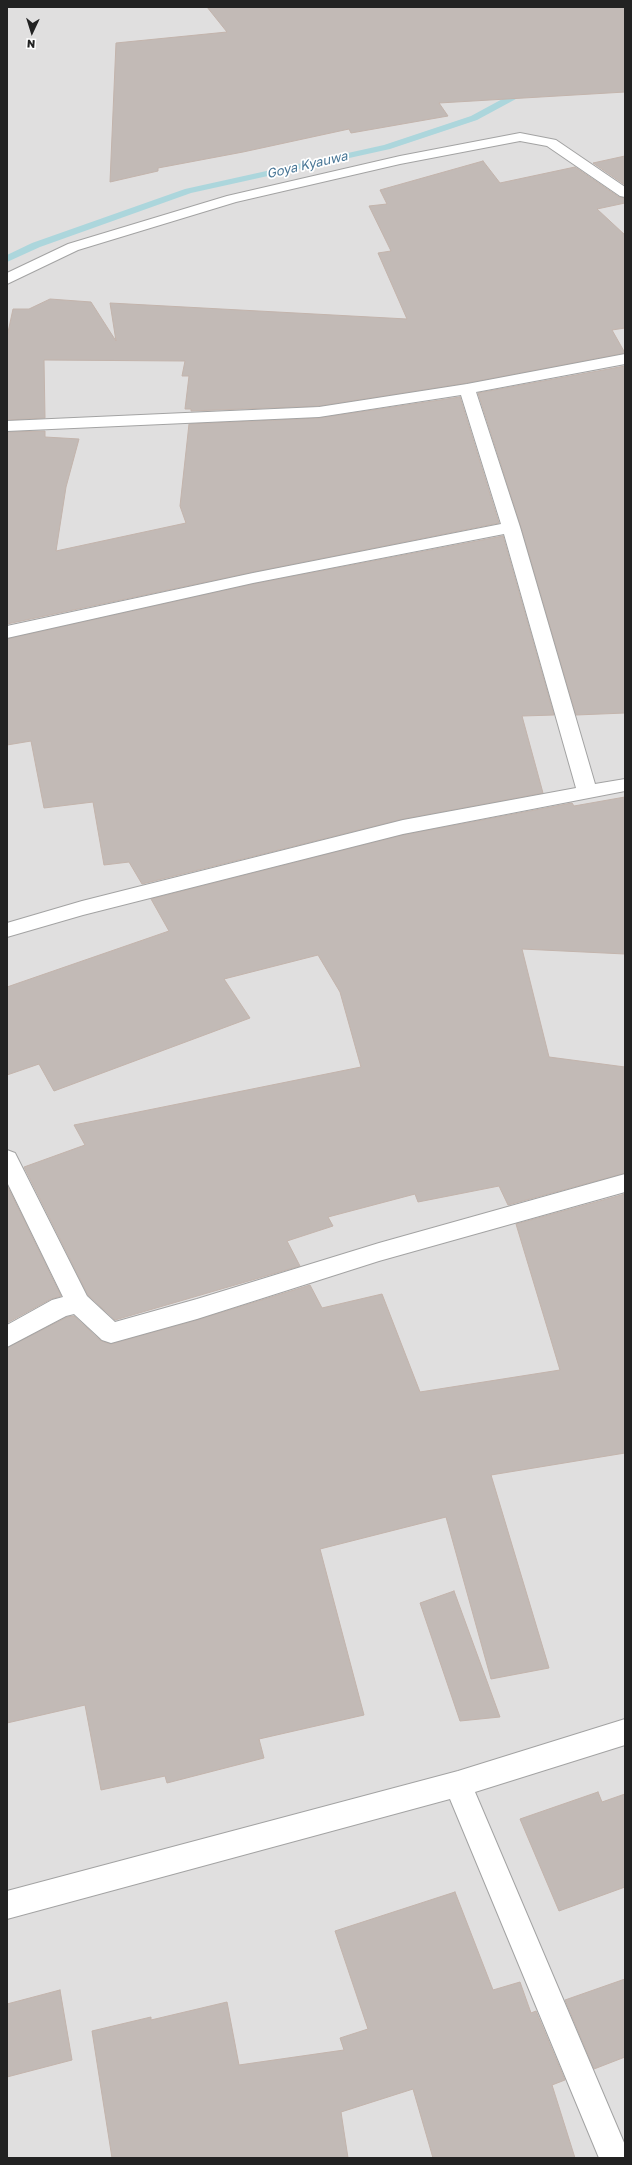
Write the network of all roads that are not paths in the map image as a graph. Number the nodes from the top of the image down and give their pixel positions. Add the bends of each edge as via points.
1 (625, 193) edge
2 (7, 280) edge
3 (625, 359) edge
4 (467, 389) junction
5 (7, 426) edge
6 (511, 527) junction
7 (7, 632) edge
8 (625, 785) edge
9 (587, 790) junction
10 (7, 930) edge
11 (7, 1159) edge
12 (625, 1183) edge
13 (78, 1303) junction
14 (7, 1337) edge
15 (625, 1732) edge
16 (458, 1784) junction
17 (7, 1905) edge
18 (615, 2158) edge

1 - 2 street via 551,143 520,137 400,160 232,198 73,246
3 - 4 street
4 - 5 street via 319,412
4 - 6 street
6 - 7 street via 252,578
6 - 9 street
8 - 9 street
9 - 10 street via 403,827 82,908
11 - 13 street
12 - 13 street via 379,1252 111,1333
13 - 14 street via 60,1307
15 - 16 street
16 - 17 street
16 - 18 street

